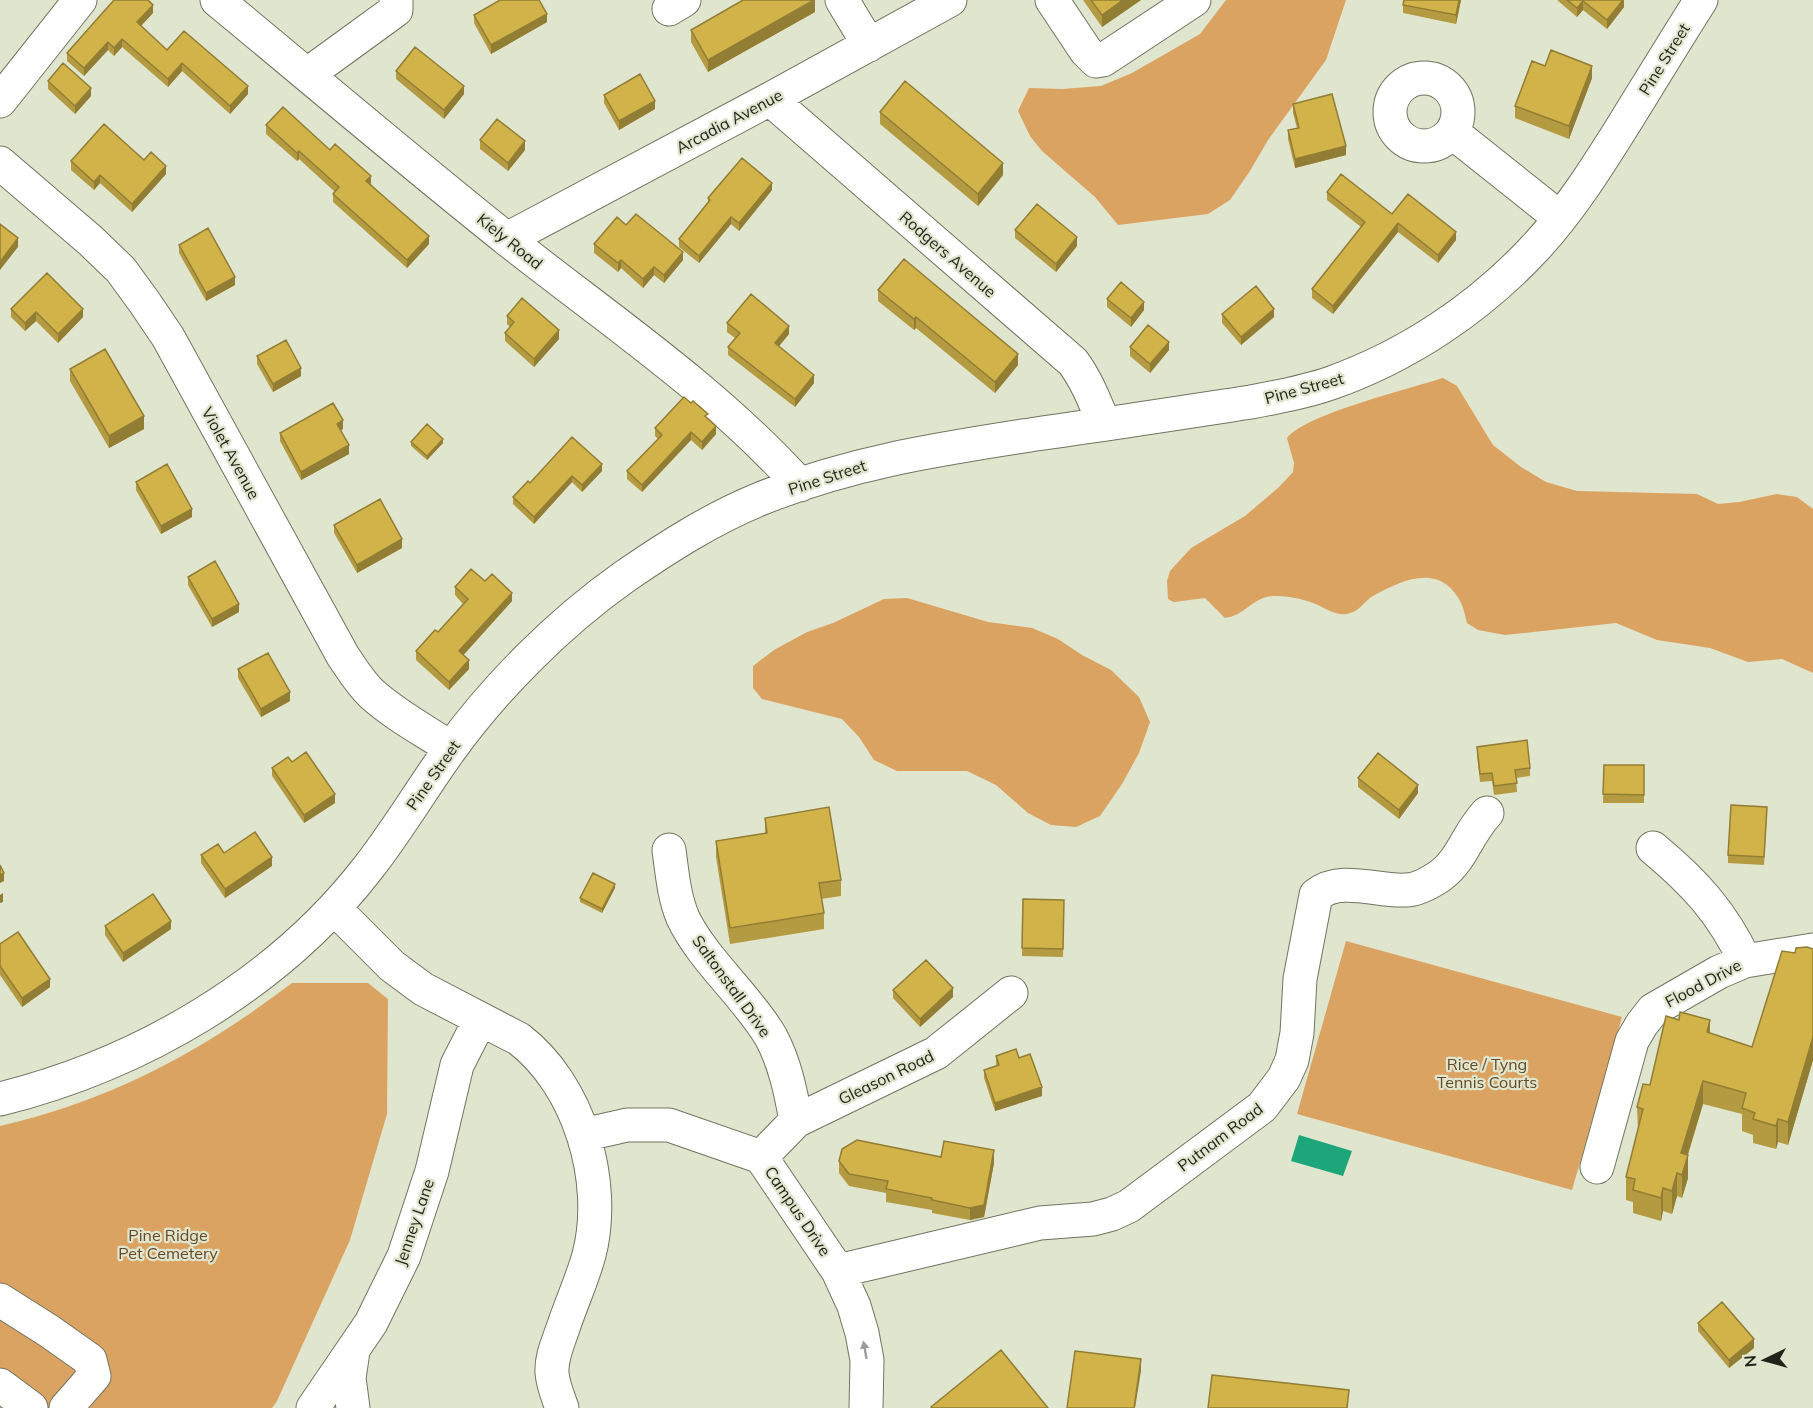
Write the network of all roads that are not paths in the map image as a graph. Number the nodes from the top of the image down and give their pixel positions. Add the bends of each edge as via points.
1 (80, 0) edge
2 (217, 0) edge
3 (842, 0) edge
4 (950, 0) edge
5 (1052, 0) edge
6 (1194, 0) edge
7 (1701, 0) edge
8 (402, 3) edge
9 (869, 45) junction
10 (308, 74) junction
11 (770, 99) junction
12 (0, 101) edge
13 (1452, 132) dead end
14 (0, 163) edge
15 (1560, 218) junction
16 (507, 239) junction
17 (1104, 424) junction
18 (800, 485) junction
19 (451, 748) junction
20 (1487, 813) dead end
21 (1653, 848) dead end
22 (669, 850) dead end
23 (334, 908) junction
24 (1813, 950) edge
25 (1745, 961) junction
26 (1011, 993) dead end
27 (480, 1020) junction
28 (0, 1099) edge
29 (796, 1121) junction
30 (584, 1135) junction
31 (761, 1157) junction
32 (1597, 1167) dead end
33 (838, 1271) junction
34 (0, 1300) edge
35 (353, 1349) junction
36 (0, 1385) edge
37 (31, 1408) edge
38 (66, 1408) edge
39 (313, 1408) edge
40 (353, 1408) edge
41 (562, 1408) edge
42 (866, 1408) edge

1 - 12 street
2 - 10 street, Kiely Road
3 - 9 street
4 - 9 street, Arcadia Avenue
5 - 6 street via 1086,51 1096,60 1103,60
7 - 15 street, Pine Street
8 - 10 street
9 - 11 street, Arcadia Avenue
10 - 16 street, Kiely Road
11 - 16 street, Arcadia Avenue
11 - 17 street, Rodgers Avenue via 1073,362 1092,393
13 - 15 street
14 - 19 street, Violet Avenue via 121,270 168,337 356,675 370,693
15 - 17 street, Pine Street via 1535,249 1488,293 1429,335 1365,370 1251,402
16 - 18 street, Kiely Road via 707,395 769,450
17 - 18 street, Pine Street via 876,461
18 - 19 street, Pine Street via 721,517 621,579 534,653
19 - 23 street, Pine Street via 383,848
20 - 33 street, Putnam Road via 1476,824 1457,861 1422,886 1408,891 1337,885 1325,887 1316,895 1300,979 1297,1033 1284,1078 1262,1107 1129,1206 1093,1219 1040,1223
21 - 25 street via 1707,898 1733,935
22 - 29 street, Saltonstall Drive via 683,918 771,1038 783,1067
23 - 27 street via 392,966 440,999
23 - 28 street, Pine Street via 254,978 172,1032 73,1077
24 - 25 street, Flood Drive
25 - 32 street, Flood Drive via 1667,1001 1642,1024 1632,1041
26 - 29 street, Gleason Road via 936,1053
27 - 30 street via 519,1039 542,1059 561,1086
27 - 35 street, Jenney Lane via 452,1082 432,1171 412,1235 382,1302
29 - 31 street, Gleason Road
30 - 31 street, Campus Drive via 627,1125 669,1125
30 - 41 street via 592,1184 592,1237 554,1354 552,1372
31 - 33 street, Campus Drive
42 -> 33 street, Campus Drive via 867,1360 862,1333
34 - 38 street via 90,1360 94,1376
35 - 39 street, Jenney Lane
35 - 40 street via 349,1378
36 - 37 street

